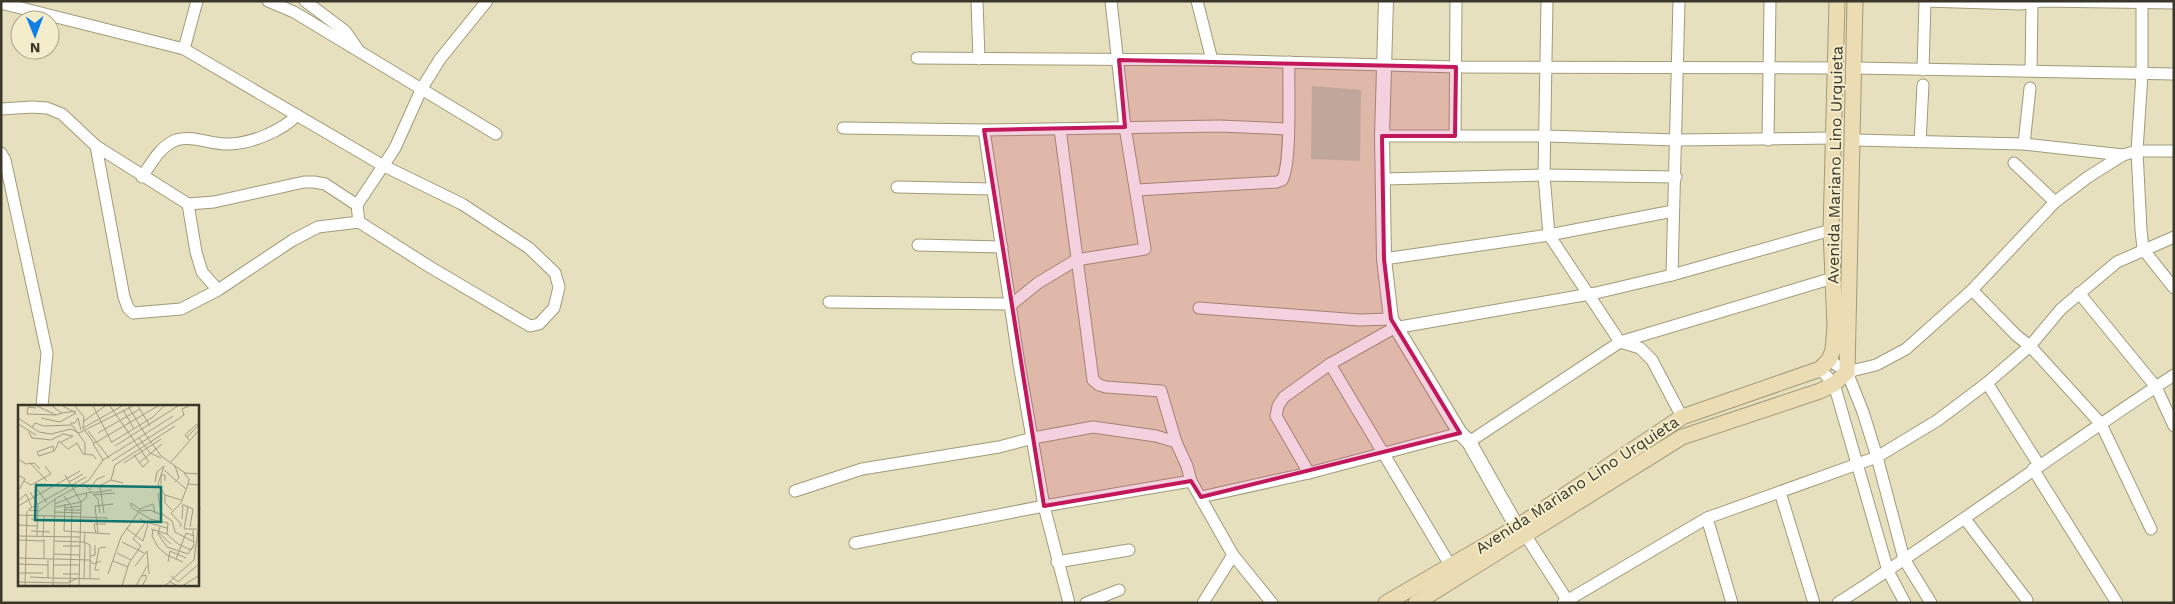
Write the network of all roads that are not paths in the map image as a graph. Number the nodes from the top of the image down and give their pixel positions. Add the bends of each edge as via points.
1 (196, 1) edge
2 (268, 1) edge
3 (304, 1) edge
4 (977, 1) edge
5 (1111, 1) edge
6 (1197, 1) edge
7 (1386, 1) edge
8 (1456, 1) edge
9 (1547, 1) edge
10 (1680, 1) edge
11 (1770, 1) edge
12 (1837, 1) edge
13 (1855, 1) edge
14 (1925, 1) edge
15 (1964, 2) edge
16 (2032, 2) edge
17 (2142, 2) edge
18 (1, 3) edge
19 (2174, 3) edge
20 (24, 4) edge
21 (479, 4) edge
22 (184, 49) junction
23 (359, 51) junction
24 (917, 58) dead end
25 (980, 59) junction
26 (1119, 60) junction
27 (1212, 60) junction
28 (1289, 62) junction
29 (1384, 65) junction
30 (1547, 66) junction
31 (1456, 67) junction
32 (1679, 67) junction
33 (1770, 67) junction
34 (1836, 68) junction
35 (1855, 68) junction
36 (1923, 70) junction
37 (2031, 71) junction
38 (2142, 74) junction
39 (2174, 74) edge
40 (1923, 85) dead end
41 (422, 88) junction
42 (2030, 88) dead end
43 (1, 109) edge
44 (297, 115) junction
45 (1125, 127) junction
46 (843, 128) dead end
47 (1060, 129) junction
48 (1288, 129) junction
49 (984, 130) junction
50 (496, 134) dead end
51 (1382, 136) junction
52 (1456, 136) junction
53 (1546, 136) junction
54 (1834, 138) junction
55 (1677, 140) junction
56 (1768, 140) junction
57 (1853, 140) junction
58 (1920, 142) junction
59 (2024, 144) junction
60 (96, 146) junction
61 (2137, 151) junction
62 (2174, 151) edge
63 (1, 153) edge
64 (2123, 155) junction
65 (2014, 163) dead end
66 (382, 165) junction
67 (1544, 175) junction
68 (142, 177) junction
69 (1676, 177) junction
70 (1384, 179) junction
71 (898, 187) dead end
72 (993, 189) junction
73 (1137, 190) junction
74 (2054, 202) junction
75 (188, 204) junction
76 (358, 205) junction
77 (1673, 211) junction
78 (359, 222) junction
79 (1831, 230) junction
80 (1549, 236) junction
81 (2174, 237) edge
82 (918, 245) dead end
83 (1002, 247) junction
84 (2143, 249) junction
85 (1384, 259) junction
86 (1076, 260) junction
87 (1672, 275) junction
88 (1833, 278) junction
89 (2174, 288) edge
90 (218, 290) junction
91 (1972, 290) junction
92 (2079, 293) junction
93 (1586, 294) junction
94 (829, 302) dead end
95 (1012, 304) junction
96 (1199, 308) dead end
97 (1392, 324) junction
98 (1620, 342) junction
99 (2030, 346) junction
100 (1330, 364) junction
101 (1825, 364) junction
102 (1847, 372) junction
103 (2174, 375) edge
104 (1987, 383) junction
105 (1834, 384) junction
106 (2156, 386) junction
107 (42, 405) edge
108 (1682, 417) junction
109 (2101, 424) junction
110 (2174, 426) edge
111 (1464, 437) junction
112 (1033, 438) junction
113 (1176, 442) junction
114 (1383, 454) junction
115 (1877, 457) junction
116 (1858, 465) junction
117 (2036, 467) junction
118 (1309, 474) junction
119 (1191, 481) junction
120 (795, 491) dead end
121 (1780, 492) junction
122 (1201, 497) junction
123 (1044, 506) junction
124 (1707, 518) junction
125 (1966, 519) junction
126 (2152, 529) dead end
127 (1521, 530) junction
128 (855, 543) dead end
129 (1129, 550) dead end
130 (1233, 555) junction
131 (1904, 558) junction
132 (1057, 562) junction
133 (1450, 565) junction
134 (1888, 571) junction
135 (1119, 590) dead end
136 (2027, 600) dead end
137 (1271, 602) edge
138 (1566, 602) edge
139 (1069, 603) edge
140 (1086, 603) edge
141 (1203, 603) edge
142 (1386, 603) edge
143 (1416, 603) edge
144 (1732, 603) edge
145 (1814, 603) edge
146 (1838, 603) edge
147 (1905, 603) edge
148 (1931, 603) edge
149 (2117, 603) edge

1 - 22 street
2 - 23 street via 294,12
3 - 23 street via 345,31
4 - 25 street
5 - 26 street
6 - 27 street
7 - 29 street
8 - 31 street
9 - 30 street
10 - 32 street
11 - 33 street
12 - 34 main road, Avenida Mariano Lino Urquieta
13 - 35 main road, Avenida Mariano Lino Urquieta
14 - 15 street
14 - 36 street
15 - 16 street
16 - 17 street
16 - 37 street
17 - 19 street
17 - 38 street
18 - 20 street
20 - 22 street
21 - 41 street
22 - 44 street
23 - 41 street
24 - 25 street
25 - 26 street
26 - 27 street
26 - 45 street
27 - 28 street
28 - 29 street
28 - 48 street
29 - 31 street
29 - 51 street
30 - 31 street
30 - 32 street
30 - 53 street
31 - 52 street
32 - 33 street
32 - 55 street
33 - 34 street
33 - 56 street
34 - 54 main road, Avenida Mariano Lino Urquieta
35 - 36 street
35 - 57 main road, Avenida Mariano Lino Urquieta
36 - 37 street
37 - 38 street
38 - 39 street
38 - 61 street
40 - 58 street
41 - 50 street
41 - 66 street via 395,148
42 - 59 street
43 - 60 street via 47,108 72,121
44 - 66 street
44 - 68 street via 279,130 230,144 192,139 175,141 161,150
45 - 47 street
45 - 48 street
45 - 73 street
46 - 49 street
47 - 49 street
47 - 86 street
48 - 73 street via 1284,176 1277,182
49 - 72 street
51 - 52 street
51 - 70 street
52 - 53 street
53 - 55 street
53 - 67 street
54 - 56 street
54 - 79 main road, Avenida Mariano Lino Urquieta
55 - 56 street
55 - 69 street
57 - 58 street
57 - 102 main road, Avenida Mariano Lino Urquieta
58 - 59 street
59 - 64 street
60 - 68 street
60 - 90 street via 128,308 141,314 181,309
61 - 62 street
61 - 64 street
61 - 84 street
63 - 107 street via 25,244 47,353
64 - 74 street
65 - 74 street
66 - 76 street
66 - 78 street via 462,204 528,248 555,273 559,287 554,308 539,324 530,326
67 - 69 street
67 - 70 street
67 - 80 street
68 - 75 street
69 - 77 street
70 - 85 street
71 - 72 street
72 - 83 street
73 - 86 street via 1145,249
74 - 91 street
75 - 76 street via 214,202 314,182 325,184
75 - 90 street via 202,272
76 - 78 street
77 - 80 street
77 - 87 street
78 - 90 street via 318,227
79 - 87 street
79 - 88 main road, Avenida Mariano Lino Urquieta
80 - 85 street
80 - 93 street
81 - 84 street
82 - 83 street
83 - 95 street
84 - 89 street
84 - 92 street via 2117,262
85 - 97 street
86 - 95 street via 1038,283
86 - 113 street via 1093,380 1106,387 1161,391
87 - 93 street
88 - 98 street
88 - 101 main road, Avenida Mariano Lino Urquieta via 1833,350
91 - 99 street via 2016,336
91 - 102 street via 1906,349 1876,365
92 - 99 street via 2050,319
92 - 106 street
93 - 97 street
93 - 98 street
94 - 95 street
95 - 112 street
96 - 97 street
97 - 100 street
97 - 111 street
98 - 108 street via 1640,348 1652,360
98 - 111 street
99 - 104 street
99 - 109 street
100 - 114 street
100 - 118 street via 1284,396 1276,412
101 - 102 street
101 - 105 street
101 - 108 main road, Avenida Mariano Lino Urquieta
102 - 105 main road, Avenida Mariano Lino Urquieta
102 - 115 street
103 - 106 street
104 - 115 street via 1938,420
104 - 117 street
105 - 116 street
105 - 127 main road, Avenida Mariano Lino Urquieta via 1682,437
106 - 109 street
106 - 110 street
108 - 127 main road, Avenida Mariano Lino Urquieta
109 - 117 street
109 - 126 street
111 - 114 street
111 - 127 street
112 - 113 street via 1093,427
112 - 120 street via 999,448 862,469
112 - 123 street
113 - 119 street via 1188,466
114 - 118 street
114 - 133 street
115 - 116 street
115 - 131 street
116 - 121 street
116 - 134 street
117 - 125 street
117 - 149 street
118 - 122 street
119 - 122 street
119 - 123 street
121 - 124 street
121 - 145 street
122 - 130 street
123 - 128 street
123 - 132 street
124 - 138 street
124 - 144 street
125 - 131 street
125 - 136 street
127 - 133 main road, Avenida Mariano Lino Urquieta
127 - 138 street
127 - 143 main road, Avenida Mariano Lino Urquieta
129 - 132 street
130 - 137 street
130 - 141 street
131 - 134 street
131 - 148 street
132 - 139 street
133 - 142 main road, Avenida Mariano Lino Urquieta
134 - 146 street
134 - 147 street
135 - 140 street

